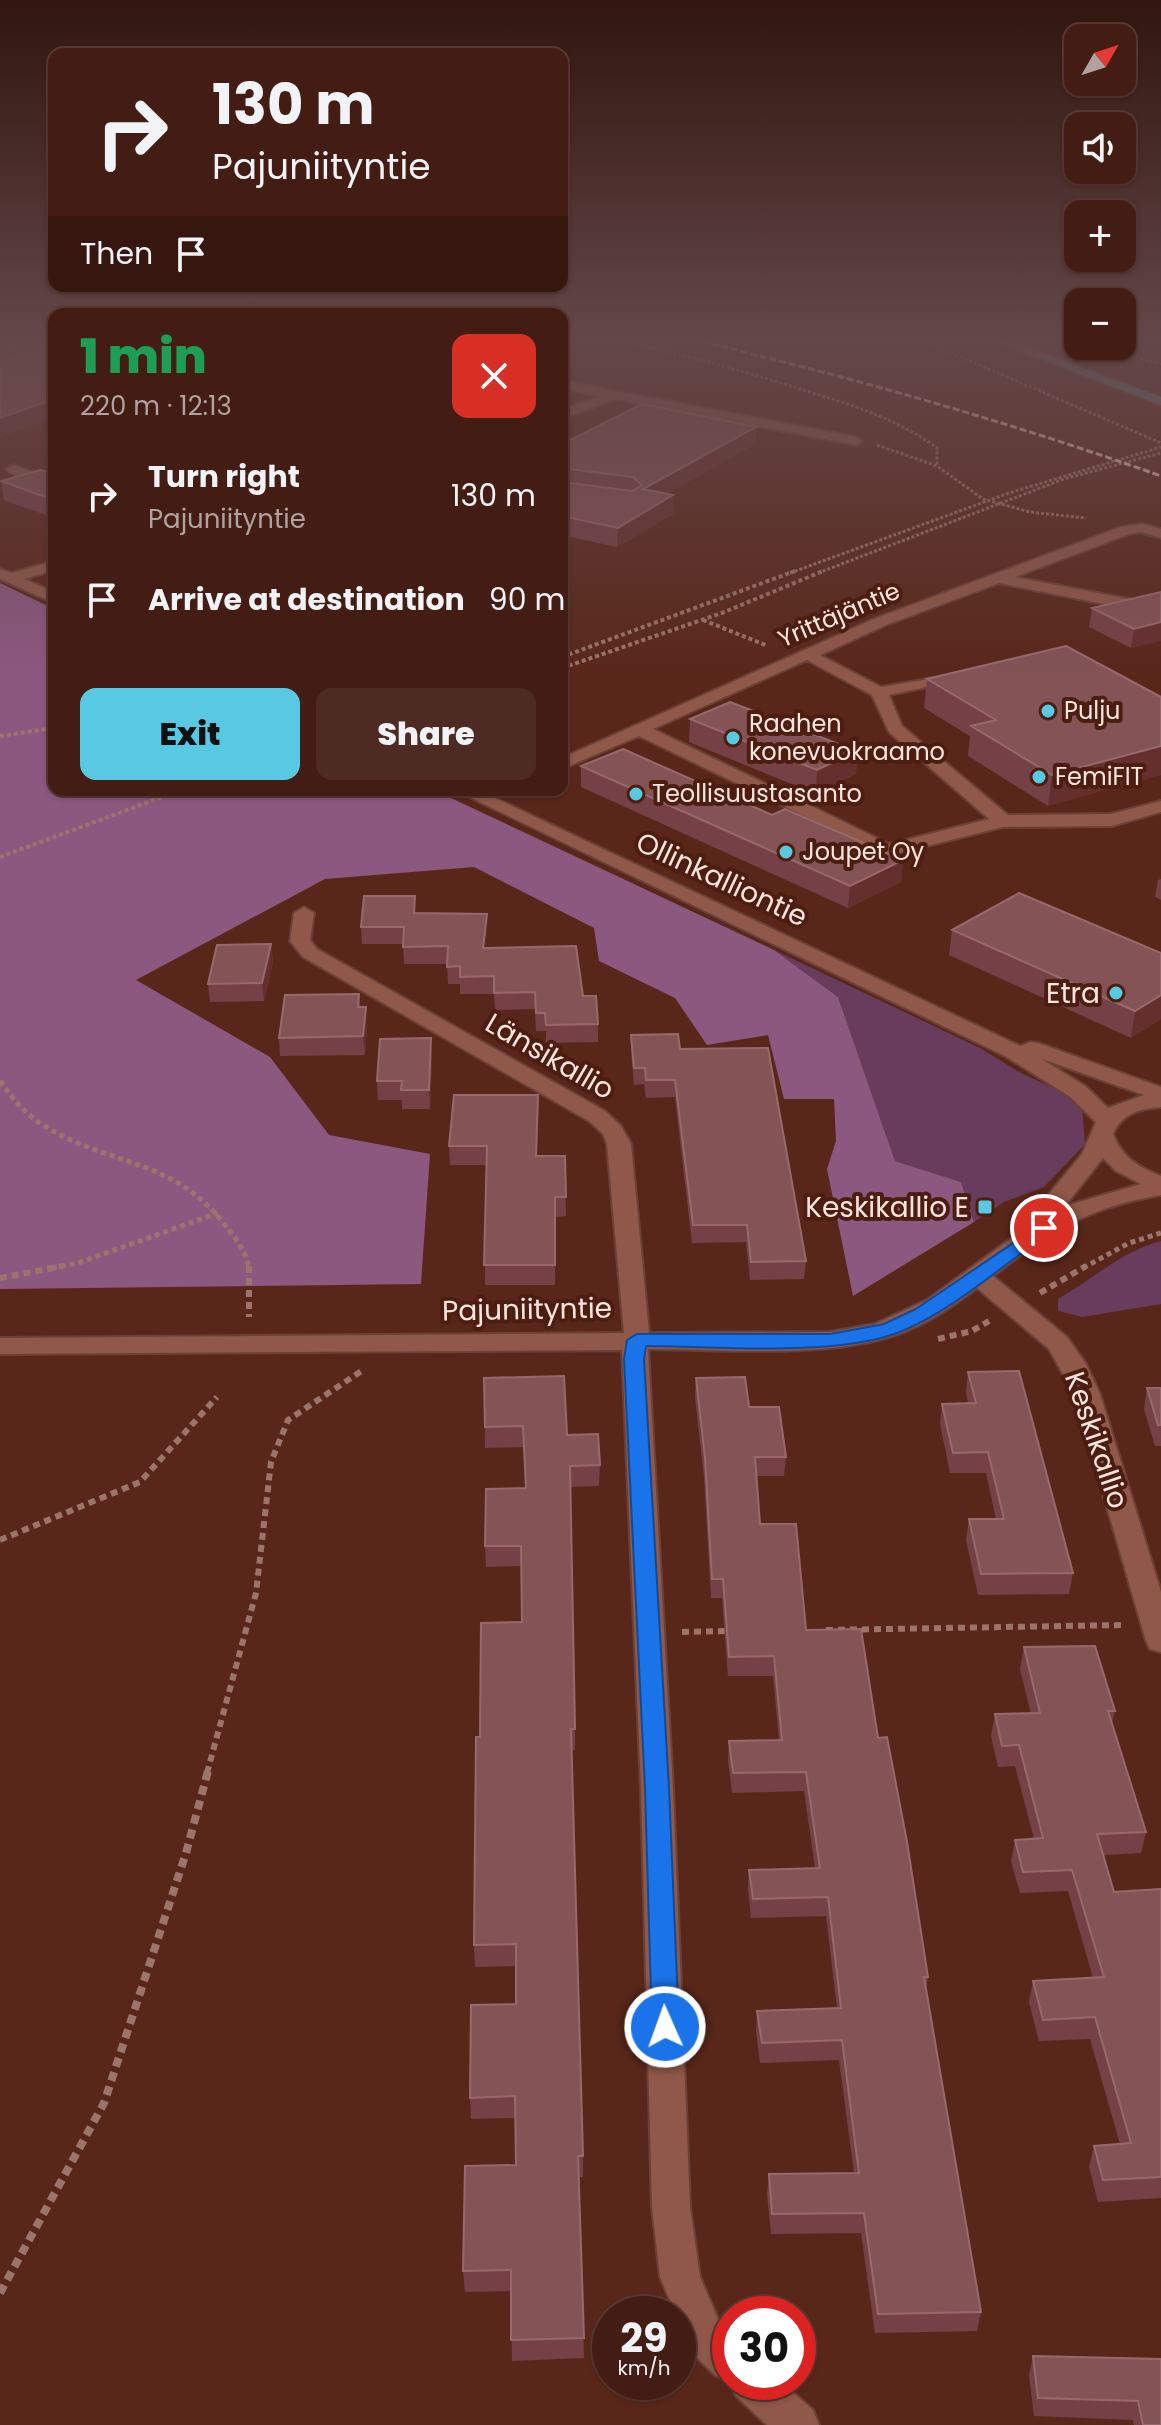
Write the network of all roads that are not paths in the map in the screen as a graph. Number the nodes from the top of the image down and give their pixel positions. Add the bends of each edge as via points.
1 (14, 469) dead end
2 (48, 483) edge
3 (1161, 534) edge
4 (48, 566) edge
5 (5, 576) edge
6 (998, 578) junction
7 (48, 595) edge
8 (1161, 600) edge
9 (803, 656) junction
10 (971, 674) edge
11 (879, 692) junction
12 (709, 698) junction
13 (737, 707) edge
14 (639, 729) junction
15 (568, 761) edge
16 (476, 796) edge
17 (492, 796) edge
18 (484, 800) junction
19 (1161, 806) edge
20 (1003, 821) junction
21 (304, 913) dead end
22 (955, 1023) junction
23 (1161, 1094) edge
24 (1161, 1100) edge
25 (1105, 1127) junction
26 (1161, 1185) edge
27 (1027, 1239) junction
28 (977, 1275) junction
29 (637, 1340) junction
30 (0, 1346) edge
31 (1158, 1622) edge
32 (712, 2345) edge
33 (770, 2400) edge
34 (798, 2425) edge

1 - 2 street
3 - 6 street, Yrittäjäntie via 1142,528 1115,534
4 - 5 street
5 - 7 street
6 - 8 street via 1139,606
6 - 9 street, Yrittäjäntie
9 - 11 street
9 - 12 street, Yrittäjäntie
10 - 11 street
11 - 20 street via 895,728
12 - 13 street
12 - 14 street, Yrittäjäntie
14 - 15 street, Yrittäjäntie
14 - 20 street via 887,850
16 - 18 street, Ollinkalliontie
17 - 18 street
18 - 22 street, Ollinkalliontie
19 - 20 street via 1112,820
21 - 29 street, Länsikallio via 300,941 310,953 597,1116 613,1131 619,1144
22 - 23 street, Ollinkalliontie
22 - 25 street, Ollinkalliontie via 1077,1091
24 - 25 street via 1126,1107
25 - 26 street, Ollinkalliontie via 1112,1157
25 - 27 street, Pajuniityntie via 1093,1156
26 - 27 street, Pajuniityntie via 1090,1204
27 - 28 street, Pajuniityntie
28 - 29 street, Pajuniityntie via 915,1317 856,1337
28 - 31 street, Keskikallio via 1058,1343 1073,1364
29 - 30 street, Pajuniityntie
29 - 32 street via 671,2207 680,2277
33 - 34 street

